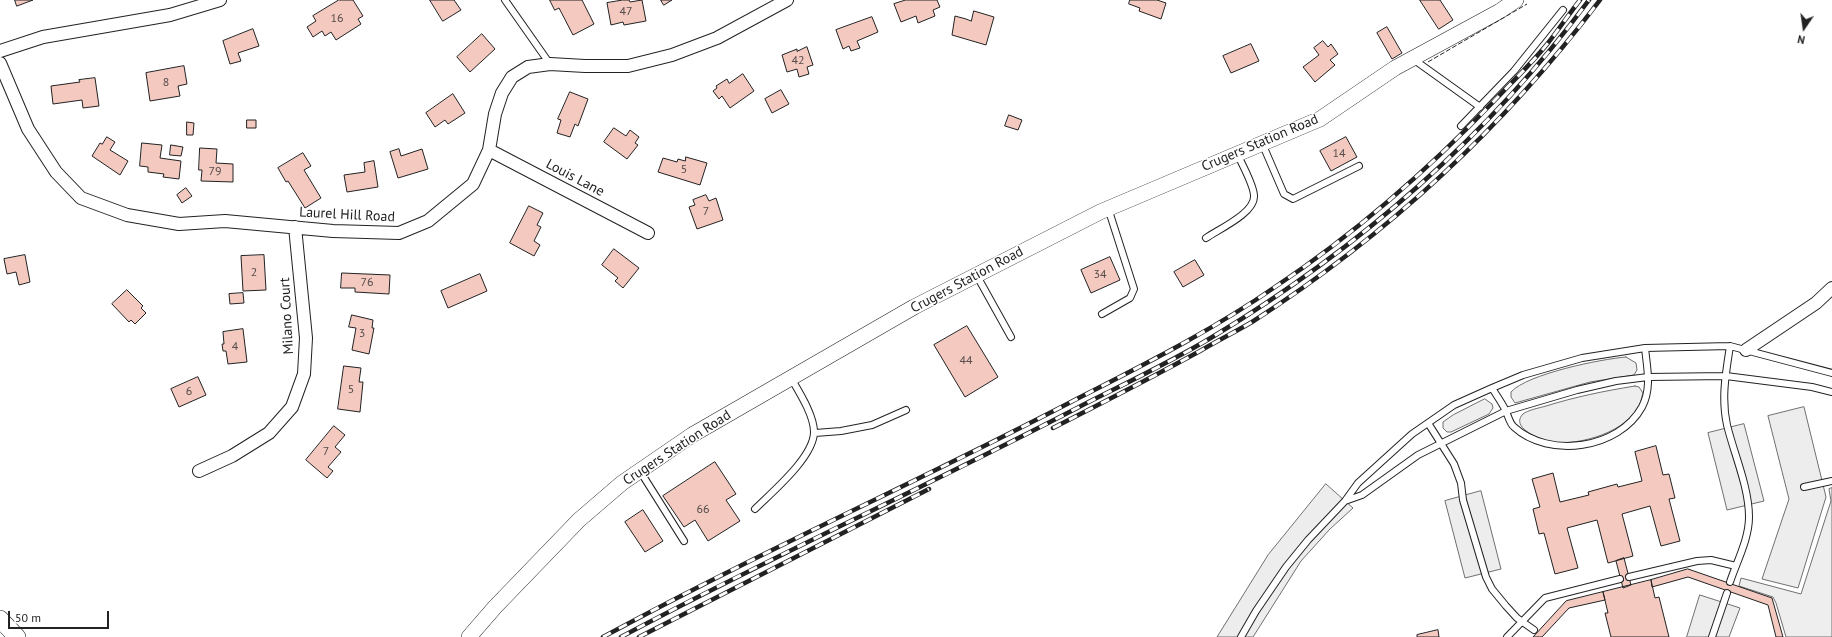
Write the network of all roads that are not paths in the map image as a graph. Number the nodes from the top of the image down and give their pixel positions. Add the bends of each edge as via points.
1 (220, 0) edge
2 (505, 0) edge
3 (787, 0) edge
4 (1516, 0) edge
5 (1563, 10) dead end
6 (0, 51) edge
7 (1412, 58) junction
8 (0, 63) edge
9 (550, 64) junction
10 (1480, 107) junction
11 (1461, 126) dead end
12 (1262, 143) junction
13 (489, 150) junction
14 (1237, 153) junction
15 (1359, 166) dead end
16 (1108, 208) junction
17 (295, 227) junction
18 (648, 233) dead end
19 (1206, 238) dead end
20 (976, 274) junction
21 (1832, 288) edge
22 (1102, 314) dead end
23 (1011, 337) dead end
24 (1730, 346) junction
25 (1645, 348) junction
26 (1746, 350) junction
27 (1832, 373) edge
28 (1726, 376) junction
29 (1648, 377) junction
30 (791, 378) junction
31 (1492, 388) junction
32 (1832, 392) edge
33 (906, 410) dead end
34 (1506, 411) junction
35 (1428, 423) junction
36 (815, 433) junction
37 (1440, 443) junction
38 (199, 471) dead end
39 (640, 471) junction
40 (1832, 481) edge
41 (1804, 487) dead end
42 (1345, 501) junction
43 (755, 509) dead end
44 (684, 541) dead end
45 (1736, 566) junction
46 (1629, 577) dead end
47 (1620, 579) dead end
48 (1730, 582) dead end
49 (1727, 593) dead end
50 (0, 619) edge
51 (1523, 622) junction
52 (1534, 630) dead end
53 (17, 637) edge
54 (469, 637) edge
55 (1241, 637) edge
56 (1507, 637) edge
57 (1712, 637) edge

1 - 6 street via 170,15 43,37
2 - 9 lane
3 - 9 street, Laurel Hill Road via 717,38 672,55 628,66
4 - 7 street, Crugers Station Road
5 - 10 lane via 1530,52
7 - 10 lane
7 - 12 street, Crugers Station Road via 1320,118
8 - 17 street, Laurel Hill Road via 28,129 56,172 81,198 127,215 179,224 225,221
9 - 13 street, Laurel Hill Road via 528,67 512,76 502,93 495,114
10 - 11 lane
12 - 14 street, Crugers Station Road
12 - 15 lane via 1281,190 1293,199
13 - 17 street, Laurel Hill Road via 473,184 428,221 399,233
13 - 18 street, Louis Lane
14 - 16 street, Crugers Station Road
14 - 19 lane via 1253,192 1253,203 1248,210
16 - 20 street, Crugers Station Road
16 - 22 lane via 1134,290 1130,298
17 - 38 street, Milano Court via 306,338 304,374 292,407 268,433 232,456
20 - 23 lane
20 - 30 street, Crugers Station Road
21 - 26 street via 1816,303
24 - 25 lane
24 - 26 lane
24 - 28 lane
25 - 29 lane
25 - 31 lane via 1582,358 1523,375
26 - 27 lane
28 - 29 lane
28 - 32 lane via 1812,386
28 - 45 lane via 1724,394 1727,424 1748,504 1748,532
29 - 34 lane via 1577,390
29 - 34 lane via 1649,388 1634,419 1615,434 1571,447 1546,444 1530,438 1513,427
30 - 36 lane via 814,424
30 - 39 street, Crugers Station Road via 692,435
31 - 34 lane
31 - 35 lane via 1454,405
33 - 36 lane via 872,425
34 - 37 lane
35 - 37 lane
35 - 42 lane via 1412,434 1358,483
36 - 43 lane via 811,445 796,469
37 - 42 lane via 1418,455 1362,495
37 - 51 lane via 1454,464 1461,483 1463,500 1486,577 1492,589
39 - 44 lane
39 - 54 street, Crugers Station Road via 579,520
40 - 41 lane
42 - 55 lane via 1286,567
45 - 46 lane via 1711,560 1697,561
45 - 48 lane
47 - 51 lane via 1545,598
49 - 57 lane
50 - 53 main road
51 - 52 lane
51 - 56 lane

